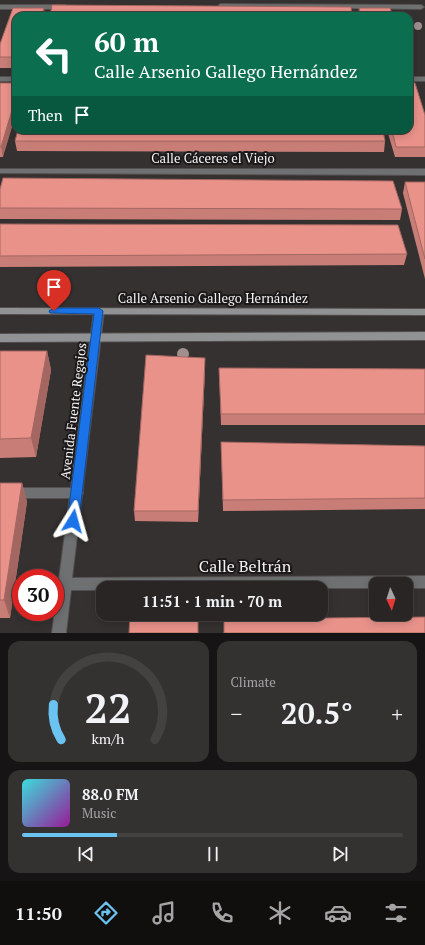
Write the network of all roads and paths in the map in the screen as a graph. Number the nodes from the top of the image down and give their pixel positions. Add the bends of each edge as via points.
1 (0, 6) edge
2 (71, 6) edge
3 (215, 6) edge
4 (421, 6) edge
5 (0, 79) edge
6 (12, 79) edge
7 (413, 79) edge
8 (425, 79) edge
9 (0, 171) edge
10 (425, 172) edge
11 (0, 311) edge
12 (99, 311) junction
13 (425, 312) edge
14 (425, 336) edge
15 (0, 338) edge
16 (96, 338) junction
17 (0, 493) edge
18 (77, 493) junction
19 (425, 582) edge
20 (65, 584) junction
21 (59, 633) edge

1 - 2 street
3 - 4 street
5 - 6 street
7 - 8 street
9 - 10 street, Calle Cáceres el Viejo
11 - 12 main road, Calle Arsenio Gallego Hernández
12 - 13 main road, Calle Arsenio Gallego Hernández
12 - 16 street, Avenida Fuente Regajos
14 - 16 main road
15 - 16 main road
16 - 18 street, Avenida Fuente Regajos
17 - 18 street
18 - 20 street, Avenida Fuente Regajos
19 - 20 street, Calle Beltrán
20 - 21 street, Avenida Fuente Regajos

